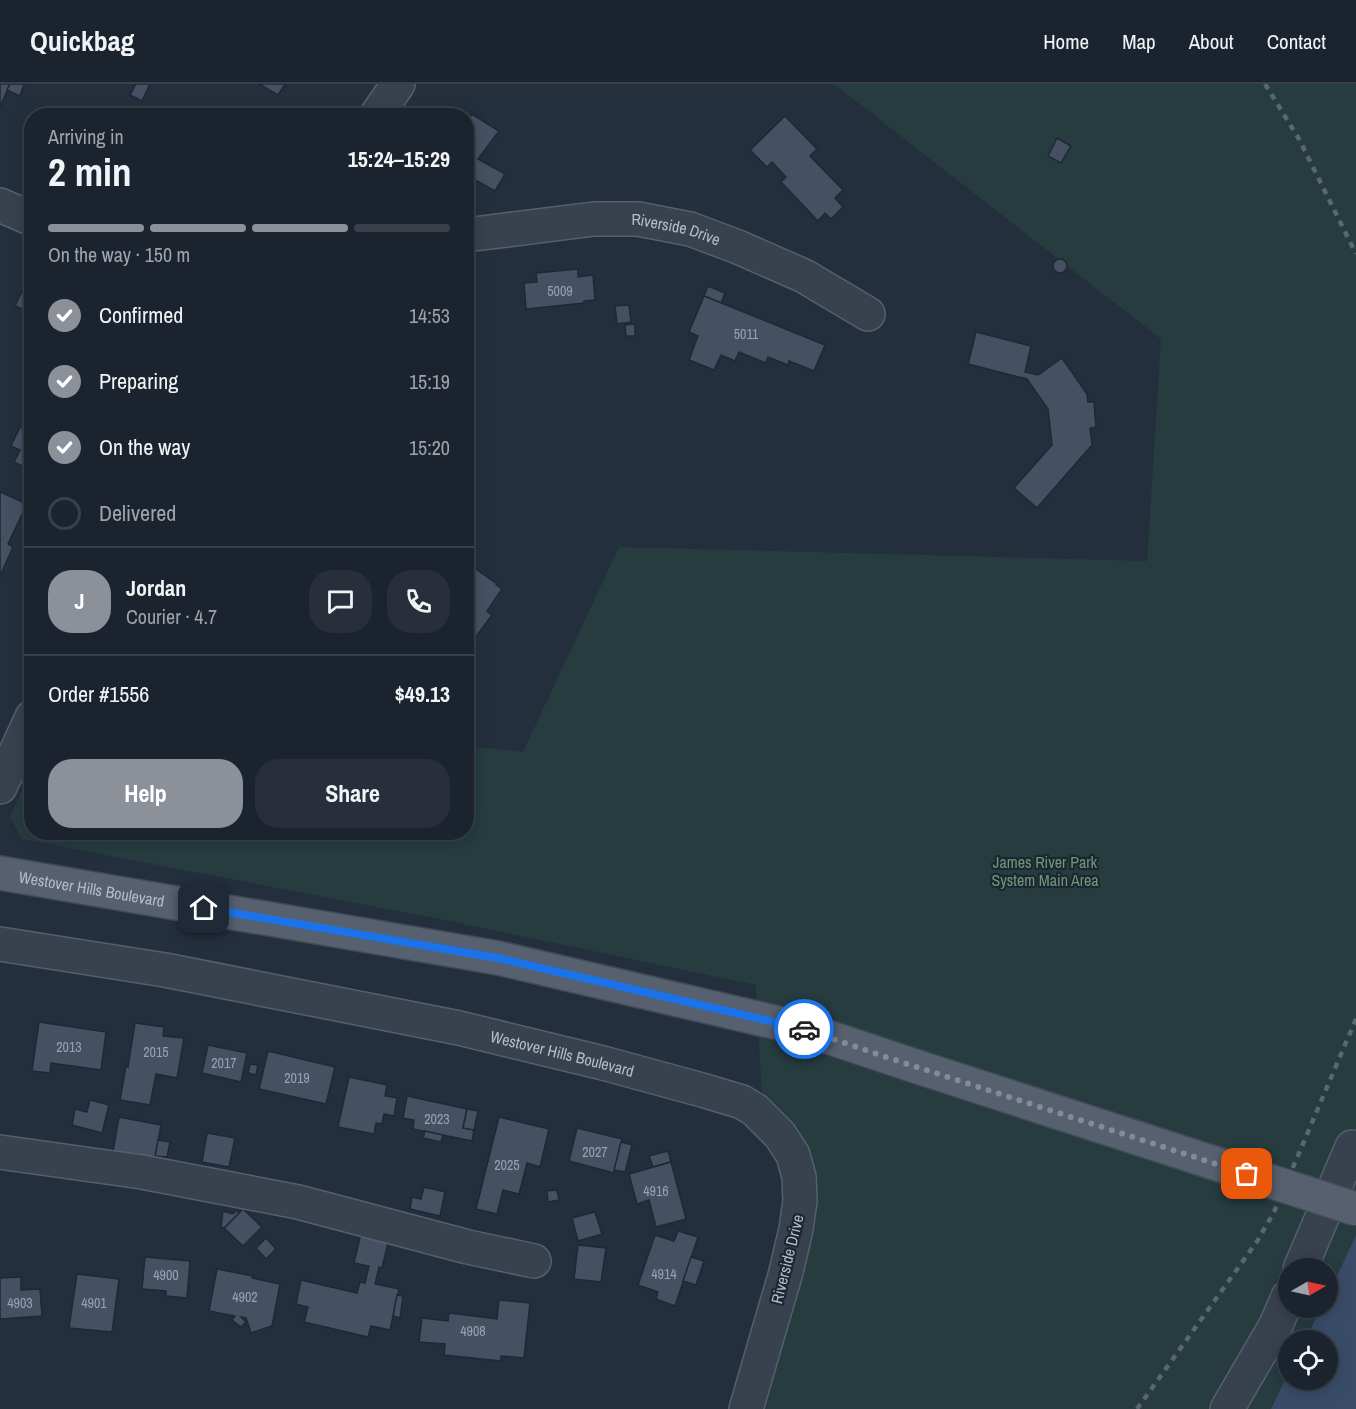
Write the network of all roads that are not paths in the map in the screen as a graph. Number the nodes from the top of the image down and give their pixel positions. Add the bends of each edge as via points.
1 (398, 84) edge
2 (382, 108) edge
3 (0, 205) edge
4 (24, 216) edge
5 (474, 234) edge
6 (868, 314) dead end
7 (24, 734) edge
8 (0, 787) edge
9 (0, 873) edge
10 (0, 944) edge
11 (763, 1118) joint
12 (1352, 1147) dead end
13 (0, 1152) edge
14 (1356, 1209) edge
15 (1305, 1258) edge
16 (534, 1261) dead end
17 (1279, 1318) edge
18 (746, 1409) edge
19 (1227, 1409) edge

1 - 2 street
3 - 4 street
5 - 6 street, Riverside Drive via 594,219 639,219 690,229 804,276
7 - 8 street
9 - 14 main road, Westover Hills Boulevard, bridge via 498,958 804,1029
10 - 11 street, Westover Hills Boulevard via 165,970 459,1028 702,1090 742,1102
11 - 18 street, Riverside Drive via 793,1155 800,1201 786,1272
12 - 15 street
13 - 16 street via 142,1172 298,1202
17 - 19 street

